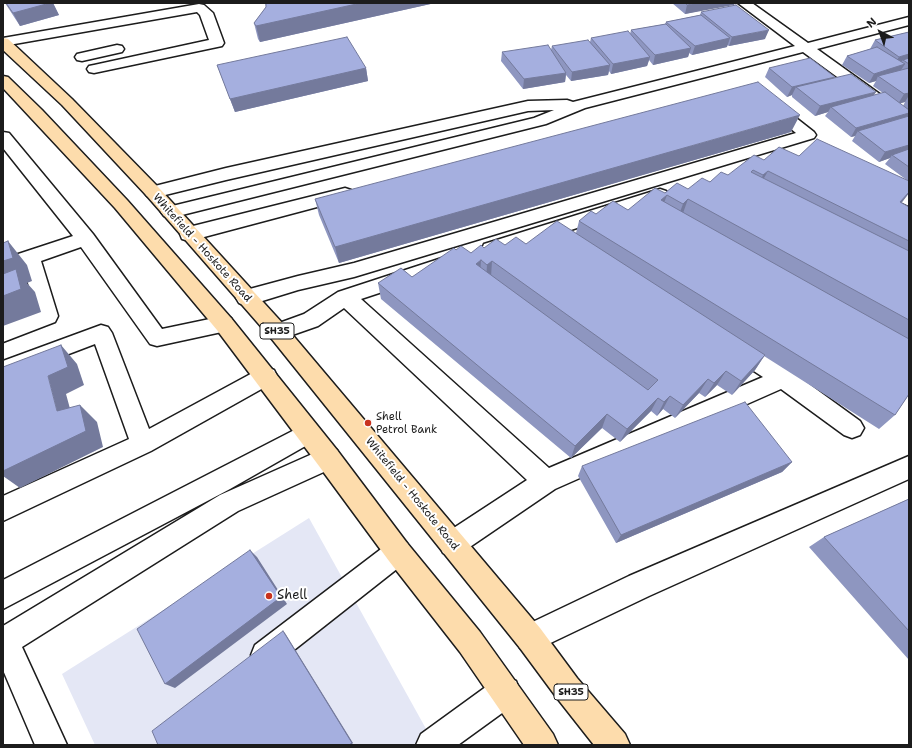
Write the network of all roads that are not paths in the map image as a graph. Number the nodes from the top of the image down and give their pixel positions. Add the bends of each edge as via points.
1 (744, 3) edge
2 (206, 13) junction
3 (907, 23) edge
4 (212, 29) junction
5 (197, 33) dead end
6 (3, 42) edge
7 (63, 42) dead end
8 (128, 47) dead end
9 (805, 48) junction
10 (82, 56) dead end
11 (23, 61) junction
12 (3, 69) edge
13 (94, 69) dead end
14 (3, 80) edge
15 (758, 94) edge
16 (580, 105) junction
17 (909, 122) edge
18 (3, 137) edge
19 (806, 152) edge
20 (867, 179) edge
21 (360, 190) edge
22 (153, 192) junction
23 (909, 200) edge
24 (170, 212) junction
25 (551, 230) junction
26 (189, 234) junction
27 (571, 243) edge
28 (88, 244) junction
29 (32, 262) junction
30 (3, 266) edge
31 (344, 297) junction
32 (246, 298) junction
33 (224, 324) junction
34 (278, 332) junction
35 (3, 334) edge
36 (716, 336) edge
37 (3, 370) edge
38 (266, 376) junction
39 (783, 378) junction
40 (852, 428) dead end
41 (308, 433) junction
42 (143, 444) junction
43 (328, 458) junction
44 (909, 467) edge
45 (546, 481) junction
46 (3, 509) edge
47 (452, 544) junction
48 (398, 552) junction
49 (3, 595) edge
50 (530, 638) junction
51 (250, 673) edge
52 (505, 692) junction
53 (51, 745) edge
54 (432, 745) edge
55 (542, 745) edge
56 (614, 745) edge

1 - 9 street
2 - 4 street
2 - 6 street via 202,9 193,8
2 - 7 street
3 - 9 street
4 - 5 street
4 - 13 street via 217,43
6 - 11 main road, Whitefield - Hoskote Road / SH35
8 - 10 street
9 - 16 street
9 - 17 street
11 - 12 main road
11 - 22 main road, Whitefield - Hoskote Road / SH35 via 67,102
14 - 33 main road via 121,204
15 - 32 street via 808,134 362,268
16 - 22 street via 528,106
16 - 24 street via 540,121
18 - 28 street
19 - 25 street via 799,150
20 - 23 street
21 - 26 street
22 - 24 main road, Whitefield - Hoskote Road / SH35
24 - 26 main road, Whitefield - Hoskote Road / SH35
25 - 27 street
25 - 31 street
26 - 32 main road, Whitefield - Hoskote Road / SH35
28 - 29 street
28 - 33 street via 156,338
29 - 30 street
29 - 35 street via 48,316
31 - 34 street via 311,320
31 - 45 street
32 - 34 main road, Whitefield - Hoskote Road / SH35
33 - 38 main road
34 - 47 main road, Whitefield - Hoskote Road / SH35
36 - 39 street
37 - 42 street via 101,333
38 - 41 main road
38 - 42 street
39 - 40 street
39 - 45 street
41 - 43 main road
41 - 49 street
42 - 46 street
43 - 48 main road
43 - 53 street via 229,503 5,641
44 - 50 street via 640,586
45 - 47 street
47 - 50 main road, Whitefield - Hoskote Road / SH35
48 - 51 street via 258,661
48 - 52 main road via 470,642
50 - 56 main road, Whitefield - Hoskote Road / SH35
52 - 54 street
52 - 55 main road

